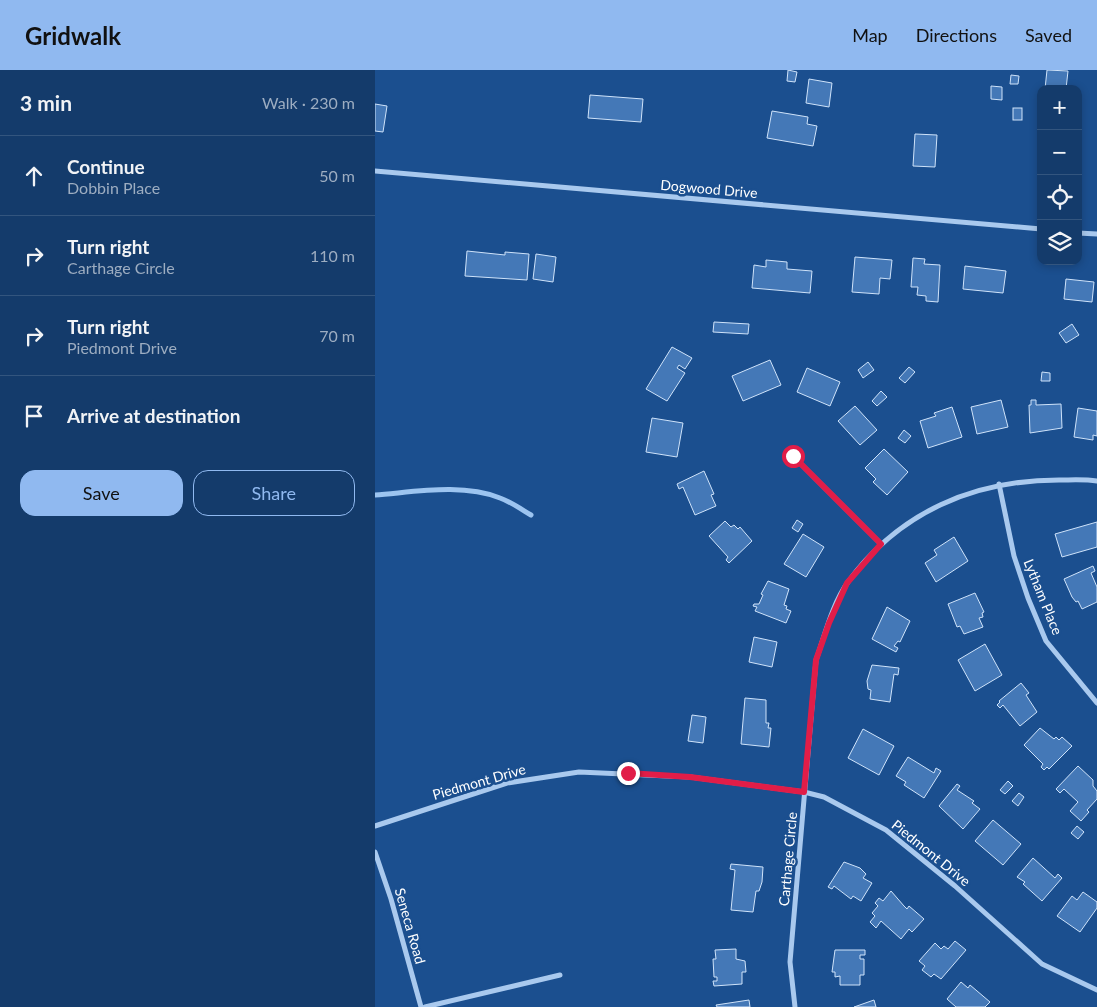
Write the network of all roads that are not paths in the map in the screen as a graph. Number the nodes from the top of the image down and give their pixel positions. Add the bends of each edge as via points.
1 (375, 171) edge
2 (1037, 229) edge
3 (1082, 232) edge
4 (1097, 234) edge
5 (793, 456) dead end
6 (1097, 481) edge
7 (999, 484) junction
8 (881, 544) junction
9 (1097, 703) edge
10 (804, 792) junction
11 (375, 826) edge
12 (375, 852) edge
13 (560, 975) dead end
14 (1097, 990) edge
15 (421, 1007) edge
16 (425, 1007) edge
17 (795, 1007) edge

1 - 2 street, Dogwood Drive
3 - 4 street
5 - 8 street
6 - 7 street, Carthage Circle via 1035,480
7 - 8 street, Carthage Circle via 961,494 908,523
7 - 9 street, Lytham Place via 1014,556 1046,641
8 - 10 street, Carthage Circle via 847,583 816,660
10 - 11 street, Piedmont Drive via 690,777 579,772 507,783
10 - 14 street, Piedmont Drive via 824,797 886,830 1042,964
10 - 17 street, Carthage Circle via 790,962
12 - 15 street, Seneca Road
13 - 16 street

